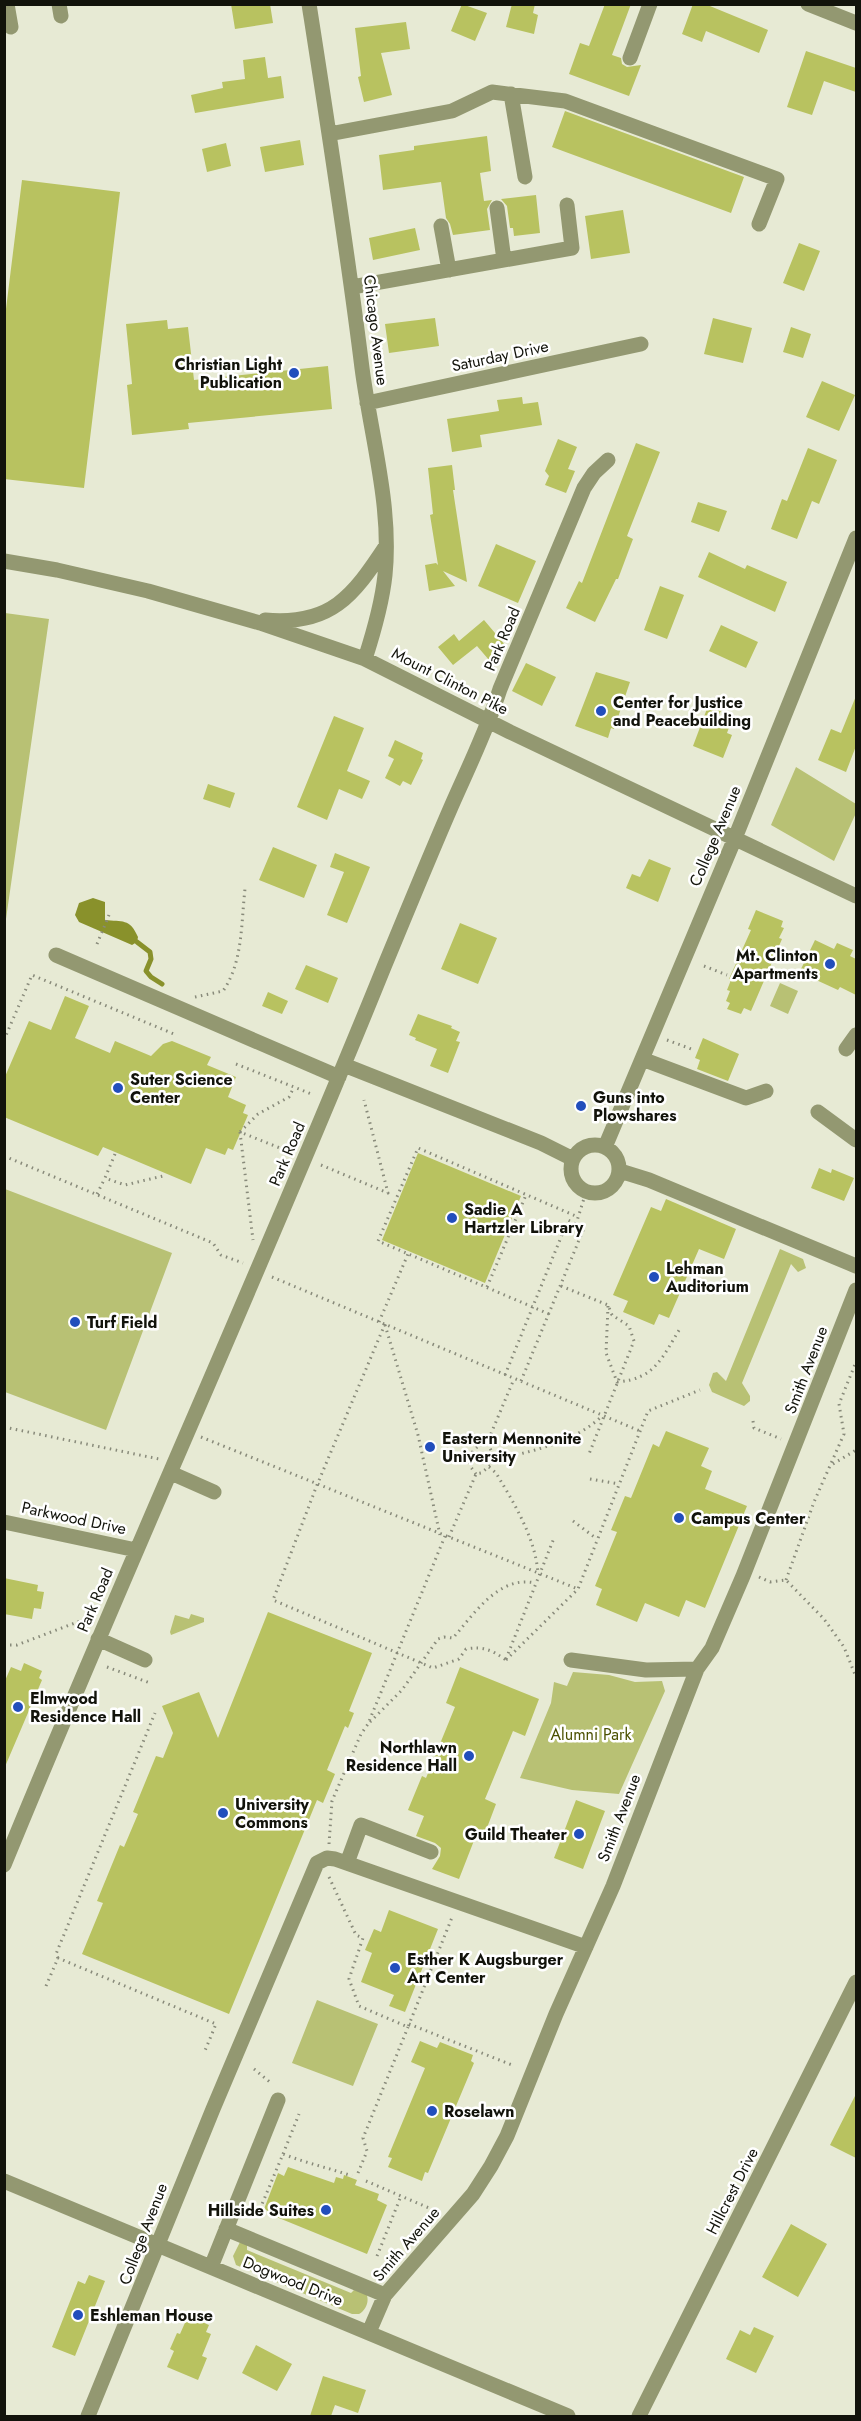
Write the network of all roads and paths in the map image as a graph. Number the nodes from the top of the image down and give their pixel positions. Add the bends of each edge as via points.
1 (7, 4) edge
2 (309, 4) edge
3 (650, 4) edge
4 (808, 4) edge
5 (856, 23) edge
6 (11, 27) dead end
7 (630, 58) dead end
8 (511, 94) junction
9 (330, 134) junction
10 (525, 177) dead end
11 (567, 205) dead end
12 (497, 208) dead end
13 (759, 224) dead end
14 (441, 226) dead end
15 (504, 260) junction
16 (449, 270) junction
17 (352, 287) junction
18 (641, 344) dead end
19 (367, 403) junction
20 (608, 460) dead end
21 (856, 538) edge
22 (386, 546) junction
23 (4, 561) edge
24 (241, 618) junction
25 (365, 659) junction
26 (489, 722) junction
27 (735, 838) junction
28 (245, 889) dead end
29 (856, 896) edge
30 (109, 915) dead end
31 (97, 944) dead end
32 (56, 955) dead end
33 (704, 966) dead end
34 (727, 975) dead end
35 (185, 1011) junction
36 (174, 1034) dead end
37 (856, 1035) edge
38 (4, 1040) edge
39 (667, 1040) dead end
40 (846, 1048) dead end
41 (694, 1050) dead end
42 (642, 1059) junction
43 (236, 1064) dead end
44 (342, 1071) junction
45 (294, 1087) junction
46 (766, 1091) dead end
47 (314, 1095) dead end
48 (364, 1100) dead end
49 (818, 1112) dead end
50 (240, 1132) junction
51 (856, 1140) edge
52 (605, 1147) junction
53 (290, 1152) dead end
54 (115, 1154) dead end
55 (4, 1156) edge
56 (573, 1159) junction
57 (321, 1165) dead end
58 (620, 1171) junction
59 (163, 1176) dead end
60 (105, 1178) junction
61 (586, 1192) junction
62 (97, 1194) junction
63 (526, 1194) junction
64 (578, 1217) junction
65 (576, 1224) junction
66 (253, 1241) dead end
67 (408, 1254) junction
68 (243, 1263) dead end
69 (856, 1266) edge
70 (272, 1277) dead end
71 (561, 1286) junction
72 (487, 1287) junction
73 (855, 1299) edge
74 (608, 1305) junction
75 (533, 1306) junction
76 (549, 1314) junction
77 (379, 1322) junction
78 (385, 1324) junction
79 (681, 1327) dead end
80 (856, 1362) edge
81 (505, 1375) junction
82 (514, 1379) junction
83 (521, 1381) junction
84 (617, 1382) junction
85 (700, 1390) dead end
86 (603, 1416) junction
87 (753, 1421) dead end
88 (4, 1427) edge
89 (640, 1431) junction
90 (189, 1432) junction
91 (786, 1441) dead end
92 (487, 1443) junction
93 (856, 1450) edge
94 (589, 1454) dead end
95 (159, 1459) dead end
96 (493, 1460) junction
97 (831, 1465) junction
98 (489, 1467) junction
99 (171, 1473) junction
100 (476, 1474) junction
101 (590, 1479) dead end
102 (619, 1484) junction
103 (317, 1485) junction
104 (214, 1492) dead end
105 (573, 1521) dead end
106 (4, 1522) edge
107 (440, 1535) junction
108 (447, 1537) junction
109 (554, 1538) dead end
110 (597, 1539) junction
111 (136, 1550) junction
112 (538, 1575) junction
113 (755, 1576) dead end
114 (786, 1581) junction
115 (535, 1583) junction
116 (578, 1589) junction
117 (88, 1618) dead end
118 (98, 1639) junction
119 (4, 1645) edge
120 (398, 1653) junction
121 (145, 1660) dead end
122 (506, 1660) junction
123 (571, 1660) dead end
124 (422, 1663) junction
125 (107, 1667) dead end
126 (697, 1669) junction
127 (856, 1677) edge
128 (150, 1683) dead end
129 (155, 1713) dead end
130 (368, 1724) junction
131 (430, 1852) dead end
132 (328, 1858) junction
133 (346, 1863) junction
134 (4, 1865) edge
135 (455, 1910) dead end
136 (586, 1947) junction
137 (58, 1958) junction
138 (856, 1982) edge
139 (46, 1986) dead end
140 (409, 2025) junction
141 (440, 2031) dead end
142 (439, 2036) junction
143 (204, 2053) dead end
144 (512, 2066) dead end
145 (254, 2069) dead end
146 (271, 2083) dead end
147 (278, 2100) dead end
148 (299, 2114) dead end
149 (283, 2154) junction
150 (358, 2173) dead end
151 (352, 2176) dead end
152 (4, 2181) edge
153 (366, 2181) dead end
154 (401, 2196) junction
155 (260, 2209) dead end
156 (439, 2212) dead end
157 (226, 2229) junction
158 (158, 2246) junction
159 (377, 2256) dead end
160 (210, 2267) junction
161 (385, 2295) junction
162 (369, 2332) junction
163 (88, 2416) edge
164 (568, 2416) edge
165 (639, 2416) edge

1 - 6 street
2 - 9 street, Chicago Avenue
3 - 7 street
4 - 5 street
8 - 9 street via 492,92 452,111
8 - 10 street
8 - 13 street via 565,101 777,179
9 - 17 street, Chicago Avenue
11 - 15 street via 572,248
12 - 15 street
14 - 16 street
15 - 16 street
16 - 17 street
17 - 19 street, Chicago Avenue
18 - 19 street, Saturday Drive
19 - 22 street, Chicago Avenue via 384,499
20 - 26 street, Park Road via 584,488
21 - 27 street, College Avenue
22 - 24 street via 361,584 332,609 291,620
22 - 25 street, Chicago Avenue via 381,606
23 - 24 street, Mount Clinton Pike via 108,581
24 - 25 street, Mount Clinton Pike
25 - 26 street, Mount Clinton Pike
26 - 27 street, Mount Clinton Pike
26 - 44 street, Park Road
27 - 29 street, Mount Clinton Pike
27 - 42 street, College Avenue
28 - 35 path via 238,959 232,978 223,991 196,995
30 - 31 path
32 - 35 street
33 - 34 path
35 - 44 street
36 - 38 path via 32,975
37 - 40 street
39 - 41 path
42 - 46 street via 746,1098
42 - 52 street, College Avenue
43 - 45 path
44 - 56 street via 542,1143
44 - 90 street, Park Road
45 - 47 path
45 - 50 path via 289,1096 258,1114
48 - 57 path via 388,1193
49 - 51 street
50 - 53 path
50 - 66 path
52 - 56 street via 583,1148
52 - 58 street via 616,1157
54 - 60 path
55 - 62 path
56 - 61 street via 571,1174
58 - 61 street via 608,1190
58 - 69 street
59 - 60 path via 125,1185
60 - 62 path
61 - 64 path
62 - 68 path via 213,1243 221,1255
63 - 64 path
63 - 67 path via 418,1148 378,1241
63 - 72 path
64 - 65 path
65 - 71 path via 584,1228
65 - 75 path via 568,1221
67 - 72 path
67 - 77 path
70 - 77 path
71 - 74 path
71 - 76 path
72 - 75 path
73 - 126 street, Smith Avenue via 743,1576 712,1648
74 - 84 path via 606,1353
74 - 84 path via 612,1315 629,1326 634,1341
75 - 76 path
75 - 81 path
76 - 83 path
77 - 78 path
78 - 81 path
78 - 103 path
78 - 107 path via 418,1435
79 - 84 path via 651,1372
80 - 97 path via 839,1404 844,1434
81 - 82 path
82 - 83 path
82 - 92 path
83 - 86 path
84 - 86 path
85 - 89 path via 648,1411
86 - 89 path
86 - 94 path
86 - 96 path via 572,1436 524,1454
87 - 91 path via 754,1428
88 - 95 path
89 - 102 path
90 - 99 street, Park Road
90 - 103 path
92 - 96 path
92 - 100 path via 471,1454 470,1466
93 - 97 path
96 - 98 path
97 - 114 path
98 - 100 path
98 - 112 path via 502,1482 523,1523 534,1548
99 - 104 street
99 - 111 street, Park Road
100 - 108 path
101 - 102 path
102 - 110 path
103 - 107 path
103 - 120 path via 273,1600
105 - 110 path
106 - 111 street, Parkwood Drive
107 - 108 path
108 - 112 path
108 - 120 path
109 - 112 path
110 - 116 path
111 - 118 street, Park Road
112 - 115 path
112 - 116 path
113 - 114 path via 770,1582
114 - 127 path via 824,1619 844,1647
115 - 122 path
115 - 124 path via 524,1580 506,1585 453,1638 438,1639
116 - 122 path
117 - 119 path via 17,1646
118 - 121 street
118 - 134 street, Park Road
120 - 124 path
120 - 130 path
122 - 124 path via 492,1650 478,1647 466,1649 459,1659 443,1666 433,1668
123 - 126 street via 646,1670
124 - 130 path
125 - 128 path
126 - 136 street, Smith Avenue
129 - 137 path via 56,1954
130 - 132 path via 332,1801
131 - 133 street via 361,1825
132 - 133 street
132 - 140 path via 331,1885 356,1935 363,1938 349,1979 359,2006
132 - 158 street, College Avenue via 313,1868
133 - 136 street
135 - 140 path
136 - 161 street, Smith Avenue via 491,2166 473,2194
137 - 139 path
137 - 143 path via 216,2024
138 - 165 street, Hillcrest Drive
140 - 142 path
140 - 150 path via 363,2138 367,2151
141 - 142 path
142 - 144 path
145 - 146 path
147 - 157 street
148 - 149 path
149 - 151 path
149 - 155 path
152 - 158 street, Dogwood Drive
153 - 154 path
154 - 156 path
154 - 159 path
157 - 160 street
157 - 161 street
158 - 160 street, Dogwood Drive
158 - 163 street, College Avenue
160 - 162 street, Dogwood Drive
161 - 162 street, Smith Avenue
162 - 164 street, Dogwood Drive

